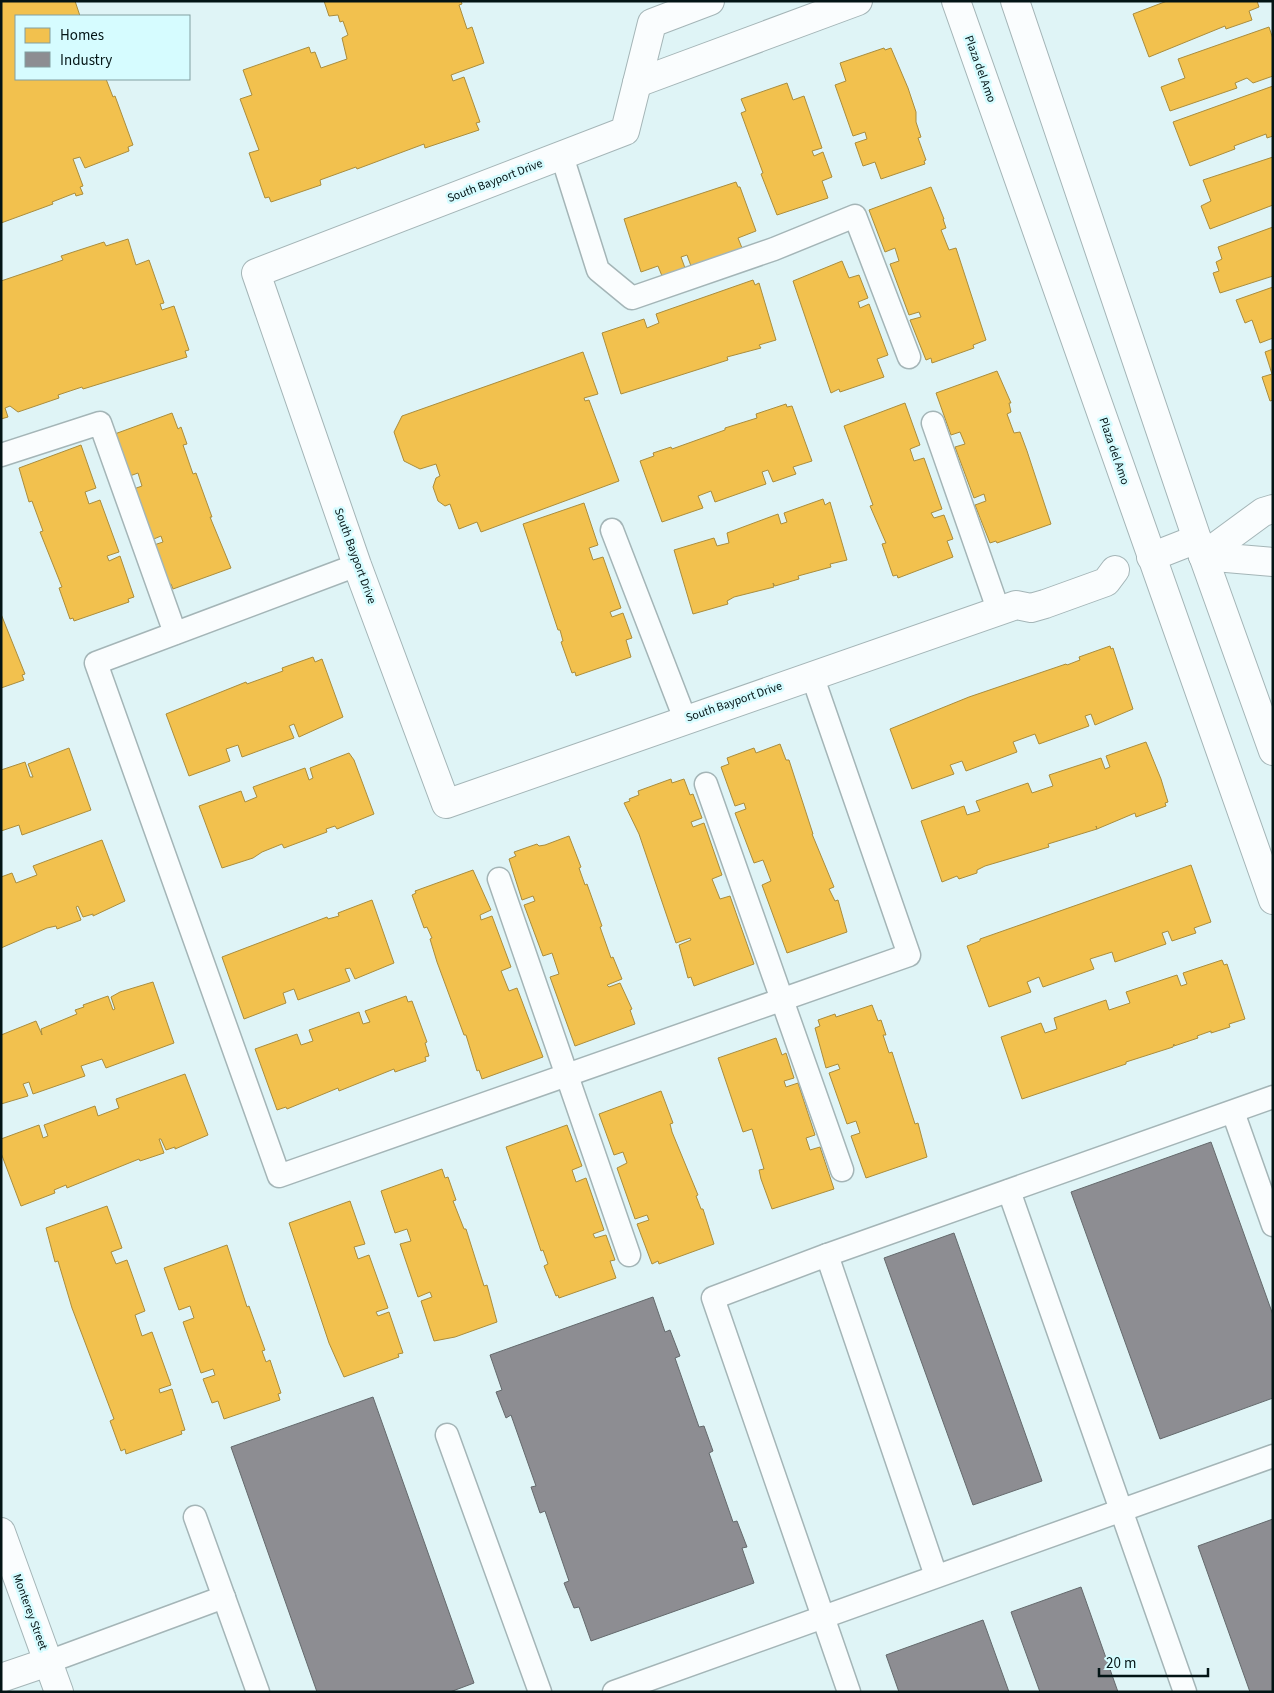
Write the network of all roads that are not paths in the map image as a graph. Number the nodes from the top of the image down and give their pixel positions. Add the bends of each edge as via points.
1 (710, 1) edge
2 (858, 1) edge
3 (956, 1) edge
4 (1015, 1) edge
5 (637, 83) junction
6 (562, 156) junction
7 (909, 357) dead end
8 (933, 422) dead end
9 (1, 455) edge
10 (1273, 509) edge
11 (612, 530) dead end
12 (1200, 547) junction
13 (1151, 557) junction
14 (1273, 562) edge
15 (357, 565) junction
16 (1008, 608) junction
17 (175, 634) junction
18 (812, 674) junction
19 (685, 719) junction
20 (1273, 751) edge
21 (706, 784) dead end
22 (499, 879) dead end
23 (1273, 900) edge
24 (784, 999) junction
25 (566, 1076) junction
26 (1273, 1097) edge
27 (1233, 1112) junction
28 (842, 1170) dead end
29 (1009, 1191) junction
30 (1273, 1225) edge
31 (629, 1255) dead end
32 (827, 1255) junction
33 (446, 1436) dead end
34 (1273, 1456) edge
35 (1120, 1510) junction
36 (195, 1517) dead end
37 (1, 1532) edge
38 (936, 1576) junction
39 (224, 1597) junction
40 (824, 1616) junction
41 (48, 1662) junction
42 (1, 1678) edge
43 (59, 1692) edge
44 (258, 1692) edge
45 (540, 1692) edge
46 (614, 1692) edge
47 (849, 1692) edge
48 (1184, 1692) edge

1 - 5 street, South Bayport Drive via 652,23
2 - 5 street
3 - 13 street, Plaza del Amo
4 - 12 street
5 - 6 street, South Bayport Drive via 625,131
6 - 7 lane via 598,270 632,298 774,249 855,216
6 - 15 street, South Bayport Drive via 256,273
8 - 16 lane
9 - 17 lane via 100,423
10 - 12 street
11 - 19 lane
12 - 13 street, South Bayport Drive
12 - 14 street
12 - 20 street
13 - 16 street, South Bayport Drive via 1115,570 1098,566 1025,592
13 - 23 street, Plaza del Amo
15 - 17 lane
15 - 19 street, South Bayport Drive via 446,804
16 - 18 street, South Bayport Drive
17 - 25 lane via 96,663 279,1176
18 - 19 street, South Bayport Drive
18 - 24 lane via 910,955
21 - 24 lane
22 - 25 lane
24 - 25 lane
24 - 28 lane
25 - 31 lane
26 - 27 lane
27 - 29 lane
27 - 30 lane
29 - 32 lane
29 - 35 lane
32 - 38 lane
32 - 40 lane via 713,1298
33 - 45 lane
34 - 35 lane
35 - 38 lane
35 - 48 lane
36 - 39 lane
37 - 41 street, Monterey Street
38 - 40 lane
39 - 41 lane
39 - 44 lane
40 - 46 lane
40 - 47 lane
41 - 42 street
41 - 43 street, Monterey Street

